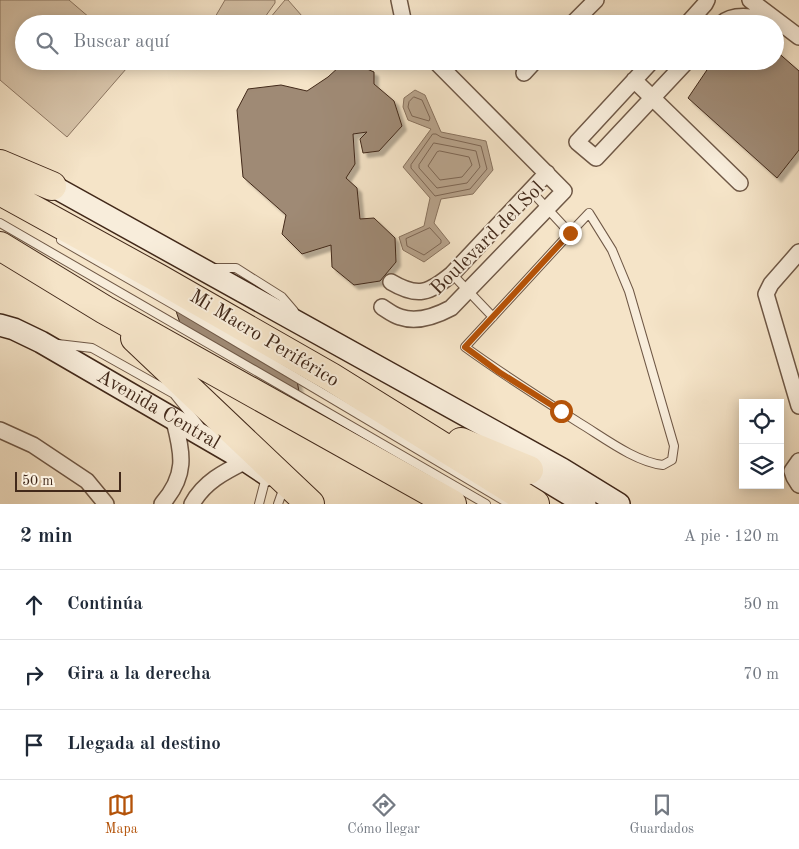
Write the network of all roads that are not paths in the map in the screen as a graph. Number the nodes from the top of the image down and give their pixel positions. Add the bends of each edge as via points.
1 (399, 0) edge
2 (596, 0) edge
3 (706, 0) edge
4 (750, 0) edge
5 (402, 15) edge
6 (581, 15) edge
7 (696, 15) edge
8 (769, 15) edge
9 (784, 27) edge
10 (799, 38) edge
11 (444, 70) edge
12 (527, 70) edge
13 (643, 70) edge
14 (679, 70) edge
15 (524, 73) dead end
16 (634, 80) junction
17 (653, 99) junction
18 (0, 157) edge
19 (0, 164) edge
20 (548, 173) junction
21 (740, 183) dead end
22 (52, 186) junction
23 (0, 191) edge
24 (531, 191) junction
25 (547, 209) junction
26 (0, 223) edge
27 (570, 233) junction
28 (50, 234) dead end
29 (0, 246) edge
30 (799, 252) edge
31 (452, 274) junction
32 (391, 282) dead end
33 (469, 290) junction
34 (382, 307) dead end
35 (105, 310) junction
36 (493, 317) junction
37 (0, 325) edge
38 (308, 328) junction
39 (41, 342) junction
40 (331, 377) junction
41 (799, 406) edge
42 (174, 421) junction
43 (0, 430) edge
44 (214, 443) junction
45 (246, 461) junction
46 (799, 461) edge
47 (529, 470) junction
48 (798, 484) edge
49 (276, 488) edge
50 (173, 491) junction
51 (193, 502) edge
52 (106, 504) edge
53 (162, 504) edge
54 (259, 504) edge
55 (311, 504) edge
56 (452, 504) edge
57 (486, 504) edge
58 (509, 504) edge
59 (535, 504) edge
60 (585, 504) edge
61 (618, 504) edge

1 - 5 street
2 - 6 street
3 - 7 street
4 - 8 street
9 - 10 street
11 - 20 street
12 - 15 street
13 - 16 street
14 - 17 street
16 - 17 street
16 - 17 street via 576,142 596,158
17 - 21 street
18 - 22 main road
19 - 22 highway
20 - 24 street, Boulevard del Sol
20 - 25 street, Boulevard del Sol via 564,191
22 - 38 main road
23 - 40 highway
24 - 25 lane
24 - 31 street, Boulevard del Sol
25 - 27 lane
25 - 33 street, Boulevard del Sol
26 - 57 lane, Mi Macro Periférico
27 - 36 lane
27 - 36 lane via 589,213 612,250 644,340 674,446 672,460 664,465 650,464 499,372 465,347
28 - 58 lane, Mi Macro Periférico
29 - 35 highway
30 - 41 street via 766,294
31 - 32 street, Boulevard del Sol via 437,286 420,292 405,291
31 - 33 lane
33 - 34 street, Boulevard del Sol via 451,308 436,316 400,318
33 - 36 lane
35 - 55 highway
35 - 56 highway
37 - 39 main road, Avenida Central
38 - 47 main road via 358,364
38 - 61 main road via 562,469
39 - 42 main road, Avenida Central
39 - 44 lane via 92,348 174,394
40 - 47 highway via 431,429
40 - 59 highway
42 - 44 main road, Avenida Central
42 - 50 street via 181,456 180,473
43 - 52 street via 33,445 88,481
44 - 45 main road, Avenida Central
45 - 49 main road, Avenida Central
45 - 51 street via 206,484
46 - 48 street via 792,471
47 - 60 main road
49 - 54 lane
49 - 55 main road, Avenida Central
50 - 51 street
50 - 53 street

